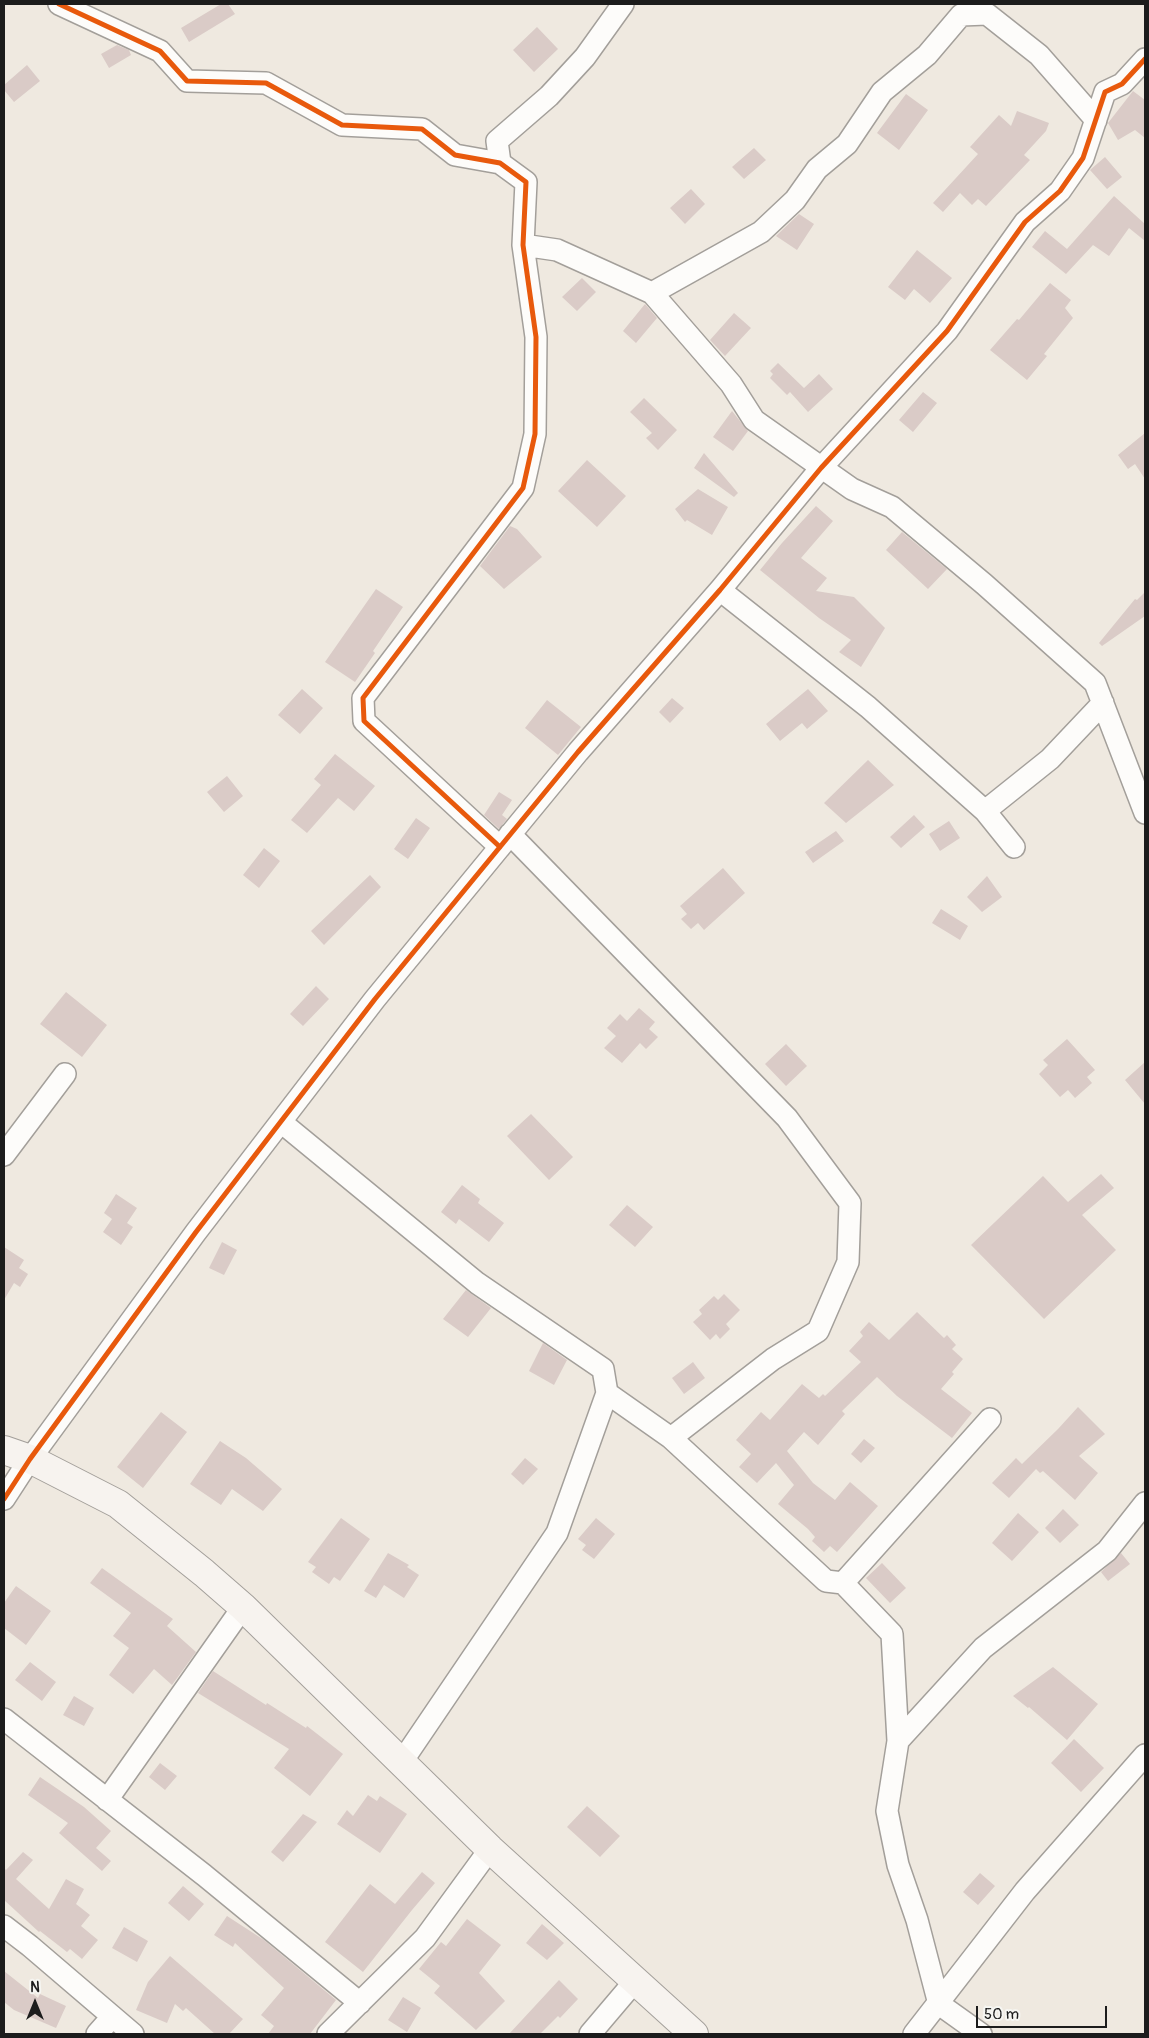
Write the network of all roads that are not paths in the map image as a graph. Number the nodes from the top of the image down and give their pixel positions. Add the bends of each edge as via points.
1 (59, 4) edge
2 (624, 4) edge
3 (1145, 59) edge
4 (1096, 120) junction
5 (500, 162) junction
6 (523, 245) junction
7 (652, 293) junction
8 (821, 468) junction
9 (720, 590) junction
10 (1103, 703) junction
11 (985, 812) junction
12 (1145, 813) edge
13 (505, 841) junction
14 (1014, 847) dead end
15 (65, 1074) dead end
16 (281, 1122) junction
17 (4, 1155) edge
18 (607, 1393) junction
19 (990, 1419) dead end
20 (671, 1438) junction
21 (4, 1450) edge
22 (30, 1459) junction
23 (4, 1499) edge
24 (1145, 1503) edge
25 (843, 1583) junction
26 (243, 1607) junction
27 (4, 1719) edge
28 (898, 1740) junction
29 (1145, 1755) edge
30 (401, 1763) junction
31 (107, 1800) junction
32 (490, 1849) junction
33 (4, 1926) edge
34 (635, 1981) junction
35 (360, 2003) junction
36 (939, 2004) junction
37 (112, 2017) junction
38 (97, 2034) edge
39 (134, 2034) edge
40 (328, 2034) edge
41 (590, 2034) edge
42 (694, 2034) edge
43 (914, 2034) edge
44 (981, 2034) edge

1 - 5 street via 160,51 187,81 266,83 342,125 422,129 454,155
2 - 5 street via 585,57 549,96 497,141
3 - 4 street via 1122,84 1105,92
4 - 7 street via 1040,55 987,14 961,15 927,55 882,92 847,144 818,169 795,200 761,232
4 - 8 street via 1083,158 1060,191 1025,222 947,331
5 - 6 street via 526,182
6 - 7 street via 557,250
6 - 13 street via 536,337 535,434 523,488 363,698 364,721
7 - 8 street via 731,384 754,420
8 - 9 street
8 - 10 street via 852,489 892,507 1095,683
9 - 11 street via 868,707
9 - 13 street
10 - 11 street via 1050,759
10 - 12 street
11 - 14 street
13 - 16 street via 375,999
13 - 20 street via 787,1118 850,1203 848,1262 818,1331 773,1359
15 - 17 street
16 - 18 street via 478,1283 603,1369
16 - 22 street
18 - 20 street
18 - 30 street via 557,1533
19 - 25 street
20 - 25 street via 826,1581
21 - 22 street
22 - 23 street
22 - 26 street via 118,1504
24 - 28 street via 1107,1551 983,1648
25 - 28 street via 892,1634
26 - 30 street
26 - 31 street
27 - 31 street
28 - 36 street via 887,1811 898,1866 917,1920
29 - 36 street via 1025,1891
30 - 32 street
31 - 35 street
32 - 34 street
32 - 35 street via 425,1938
33 - 37 street
34 - 41 street
34 - 42 street
35 - 40 street
36 - 43 street
36 - 44 street
37 - 38 street
37 - 39 street

